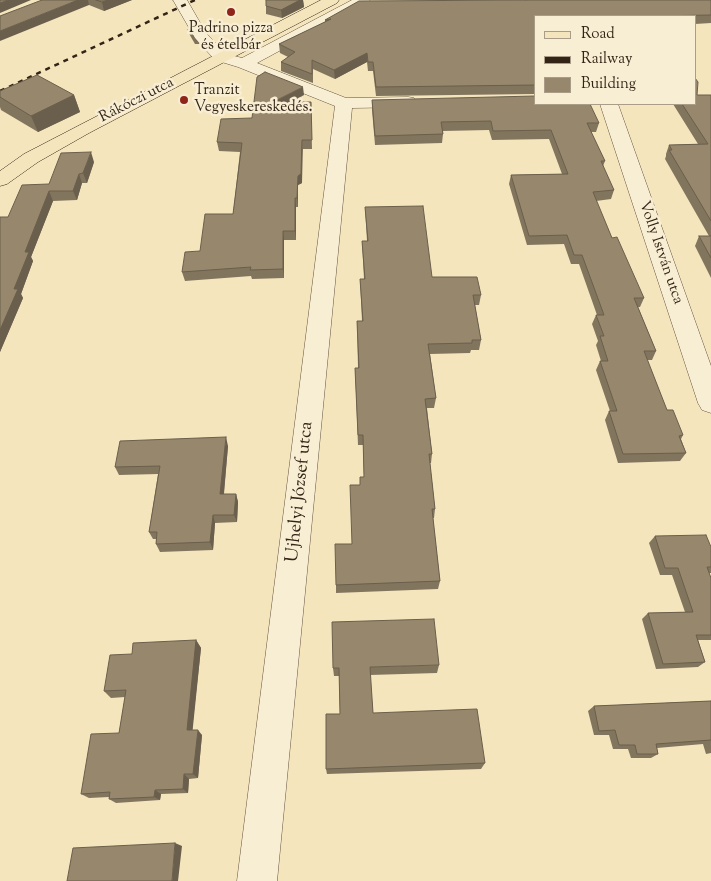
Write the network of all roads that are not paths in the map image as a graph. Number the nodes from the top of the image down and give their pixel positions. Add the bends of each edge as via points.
1 (180, 0) edge
2 (332, 0) edge
3 (364, 3) edge
4 (221, 57) junction
5 (244, 64) junction
6 (420, 102) edge
7 (344, 103) junction
8 (609, 105) edge
9 (0, 180) edge
10 (711, 403) edge
11 (257, 881) edge

1 - 4 street via 200,35
2 - 4 main road, Rákóczi utca
3 - 5 street
4 - 5 street
4 - 9 main road, Rákóczi utca via 68,137
5 - 7 street
6 - 7 street
7 - 11 street, Ujhelyi József utca
8 - 10 street, Volly István utca

